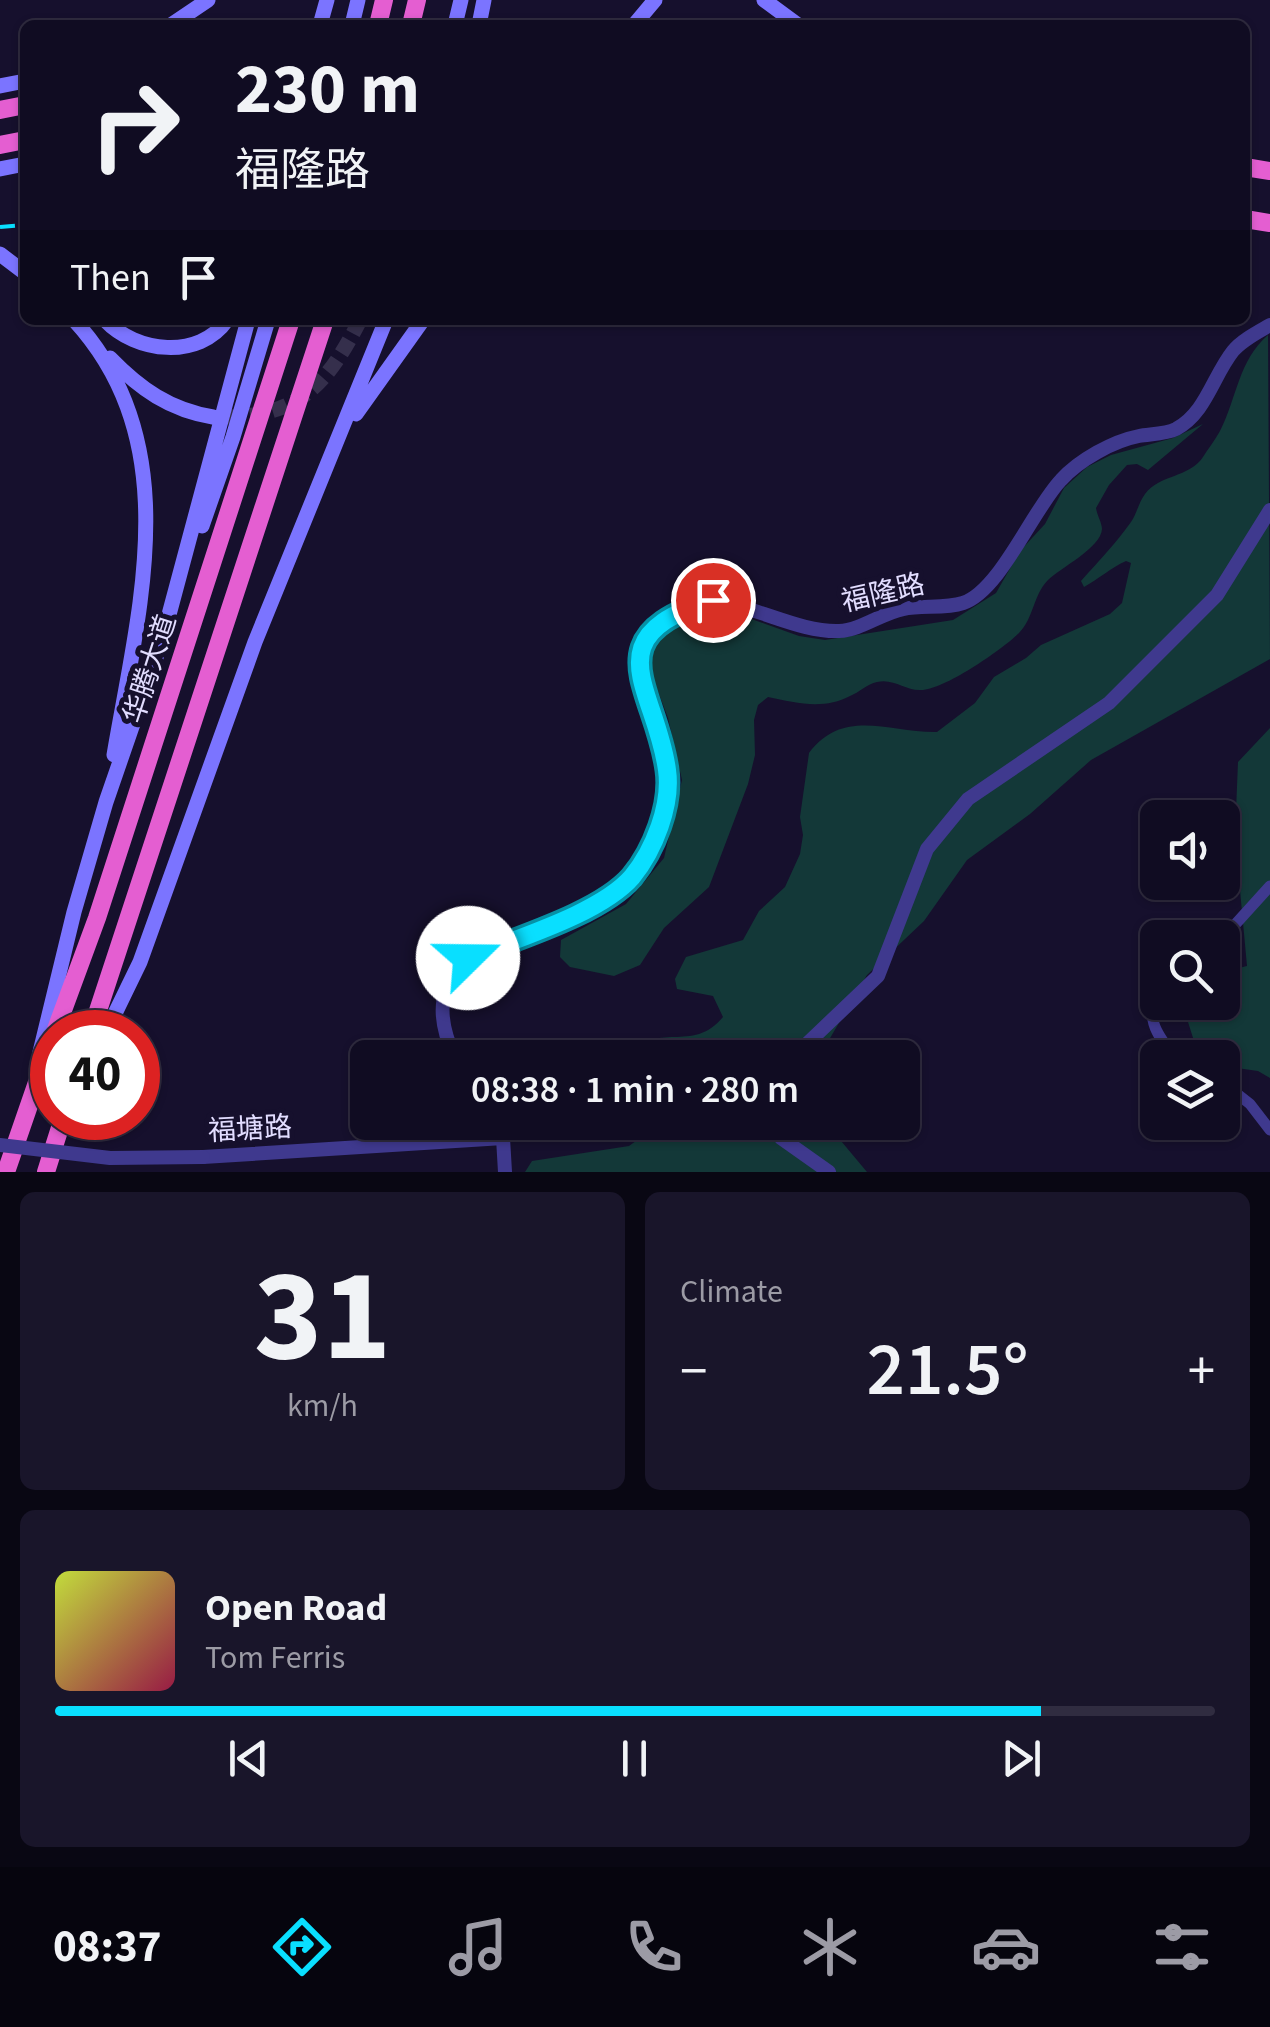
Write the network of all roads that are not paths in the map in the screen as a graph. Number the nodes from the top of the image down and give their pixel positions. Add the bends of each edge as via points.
1 (208, 0) edge
2 (656, 0) edge
3 (765, 0) edge
4 (178, 20) edge
5 (638, 20) edge
6 (791, 20) edge
7 (0, 254) edge
8 (20, 269) edge
9 (78, 325) edge
10 (110, 325) edge
11 (224, 325) edge
12 (247, 325) edge
13 (267, 325) edge
14 (289, 325) edge
15 (323, 325) edge
16 (384, 325) edge
17 (419, 325) edge
18 (1270, 325) edge
19 (90, 338) junction
20 (213, 418) tunnel mouth
21 (340, 438) junction
22 (1270, 510) edge
23 (163, 636) junction
24 (106, 802) junction
25 (1270, 886) edge
26 (1239, 920) edge
27 (64, 1010) edge
28 (98, 1010) edge
29 (117, 1010) edge
30 (448, 1040) edge
31 (811, 1040) edge
32 (1240, 1096) edge
33 (30, 1101) edge
34 (28, 1106) junction
35 (1270, 1130) edge
36 (57, 1140) edge
37 (473, 1140) edge
38 (503, 1140) edge
39 (784, 1140) edge
40 (0, 1145) edge
41 (6, 1172) edge
42 (46, 1172) edge
43 (505, 1172) edge
44 (829, 1172) edge

1 - 4 main road
2 - 5 main road
3 - 6 main road
7 - 8 main road
9 - 19 main road
10 - 11 main road via 142,344 169,348 196,345
12 - 23 main road
13 - 23 main road
14 - 27 highway, 华腾大道
15 - 28 highway, 华腾大道
16 - 21 main road
17 - 21 main road
18 - 30 street, 福隆路 via 1236,347 1200,409 1175,430 1133,437 1060,480 986,588 964,603 903,609 843,631 713,600 680,610 654,628 640,652 641,682 667,770 655,840 631,877 602,902 468,958 444,987
19 - 20 main road via 162,401
19 - 24 main road via 134,423 146,490 138,611
21 - 29 main road
22 - 31 street via 1217,595 1109,703 968,799 927,849 878,976
23 - 24 main road
24 - 34 main road
25 - 26 street
32 - 35 street
33 - 34 highway, 华腾大道
34 - 41 highway, 华腾大道
36 - 42 highway
37 - 40 street, 福塘路, bridge via 203,1158 110,1158
38 - 43 street
39 - 44 street

